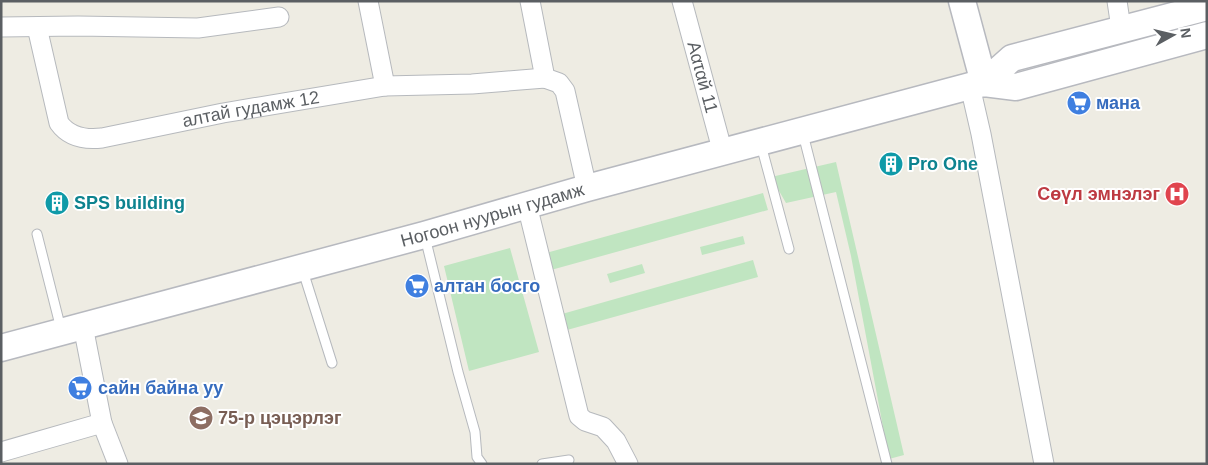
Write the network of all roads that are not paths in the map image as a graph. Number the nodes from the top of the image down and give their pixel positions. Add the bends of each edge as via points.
1 (368, 1) edge
2 (530, 1) edge
3 (682, 1) edge
4 (962, 1) edge
5 (1117, 1) edge
6 (1205, 5) edge
7 (279, 17) dead end
8 (1, 27) edge
9 (36, 27) junction
10 (1122, 28) junction
11 (1207, 35) edge
12 (545, 78) junction
13 (977, 84) junction
14 (384, 86) junction
15 (803, 131) junction
16 (760, 142) junction
17 (723, 152) junction
18 (587, 188) junction
19 (527, 205) junction
20 (37, 234) dead end
21 (424, 235) junction
22 (789, 249) dead end
23 (302, 268) junction
24 (72, 329) junction
25 (1, 348) edge
26 (332, 363) dead end
27 (102, 423) junction
28 (1, 452) edge
29 (569, 460) dead end
30 (118, 464) edge
31 (482, 464) edge
32 (542, 464) edge
33 (628, 464) edge
34 (887, 464) edge
35 (1044, 464) edge

1 - 14 street
2 - 12 street
3 - 17 street, Ααταй 11
4 - 13 main road
5 - 10 street
6 - 10 main road, Ногоон нуурын гудамж
7 - 9 street via 198,28
8 - 9 street
9 - 14 street, алтай гудамж 12 via 59,123 69,133 86,139
10 - 13 main road, Ногоон нуурын гудамж via 1012,58
11 - 13 main road, Ногоон нуурын гудамж via 1016,87
12 - 14 street, алтай гудамж 12
12 - 18 street via 559,83 565,92
13 - 15 main road, Ногоон нуурын гудамж
13 - 35 street via 980,134
15 - 16 main road, Ногоон нуурын гудамж
15 - 34 lane
16 - 17 main road, Ногоон нуурын гудамж
16 - 22 lane
17 - 18 main road, Ногоон нуурын гудамж
18 - 19 main road, Ногоон нуурын гудамж
19 - 21 main road, Ногоон нуурын гудамж
19 - 33 street via 579,416 602,427 616,441
20 - 24 lane
21 - 23 main road, Ногоон нуурын гудамж
21 - 31 lane via 475,432 477,458
23 - 24 main road, Ногоон нуурын гудамж
23 - 26 lane
24 - 25 main road, Ногоон нуурын гудамж
24 - 27 street
27 - 28 street
27 - 30 street
29 - 32 lane

